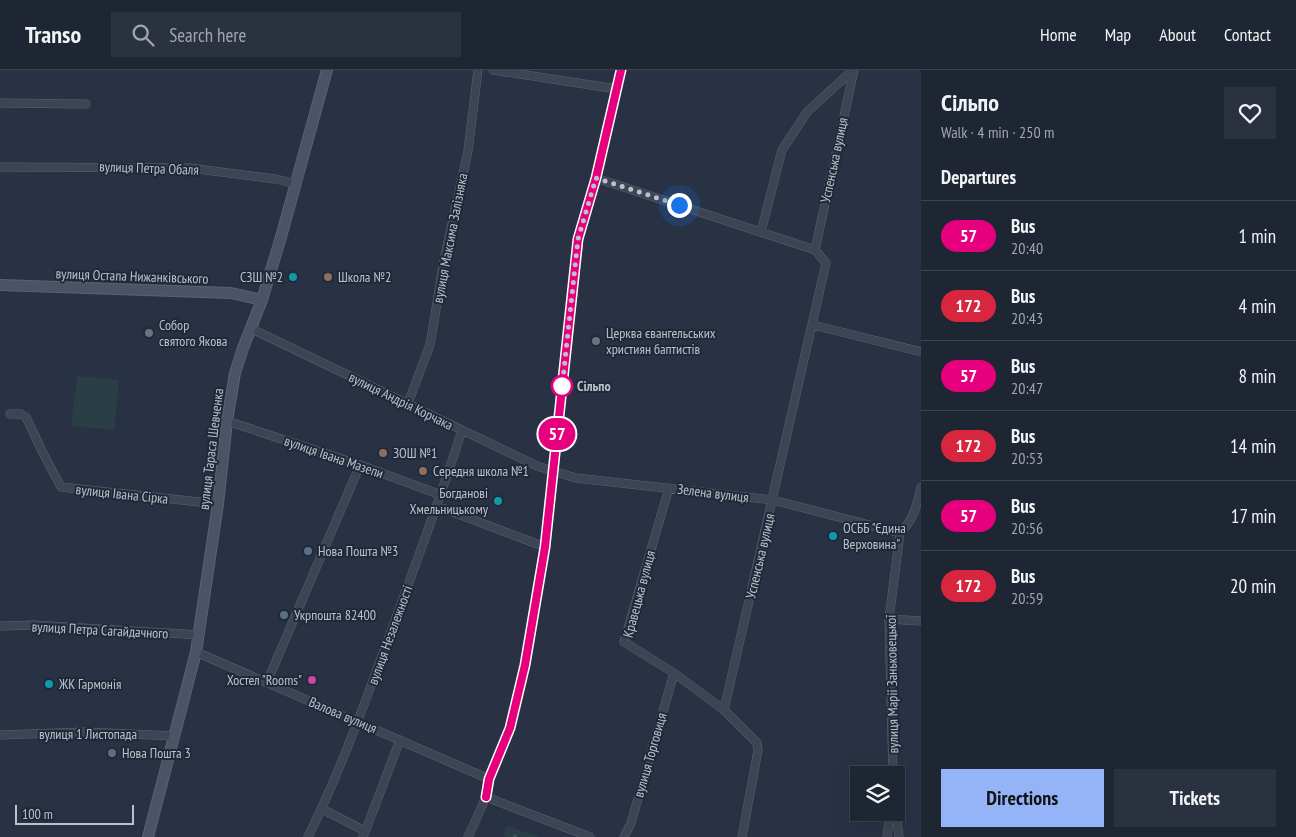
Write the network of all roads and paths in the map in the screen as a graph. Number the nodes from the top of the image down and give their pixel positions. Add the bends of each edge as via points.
1 (327, 70) edge
2 (478, 70) edge
3 (493, 70) edge
4 (621, 70) edge
5 (853, 70) edge
6 (617, 89) junction
7 (0, 103) edge
8 (86, 104) dead end
9 (0, 167) edge
10 (596, 178) junction
11 (296, 184) junction
12 (761, 232) junction
13 (815, 250) junction
14 (0, 285) edge
15 (262, 300) junction
16 (813, 325) junction
17 (250, 328) junction
18 (921, 352) edge
19 (408, 403) junction
20 (10, 414) dead end
21 (227, 421) junction
22 (462, 430) junction
23 (360, 465) junction
24 (553, 470) junction
25 (921, 487) edge
26 (669, 488) junction
27 (441, 495) junction
28 (773, 500) junction
29 (218, 504) junction
30 (437, 506) junction
31 (900, 533) junction
32 (545, 547) junction
33 (889, 620) junction
34 (921, 621) edge
35 (0, 626) edge
36 (200, 635) junction
37 (196, 652) junction
38 (674, 673) junction
39 (267, 682) junction
40 (724, 710) junction
41 (358, 722) junction
42 (0, 735) edge
43 (175, 736) junction
44 (400, 740) junction
45 (893, 766) edge
46 (489, 779) junction
47 (486, 797) junction
48 (322, 809) junction
49 (889, 821) edge
50 (897, 821) edge
51 (364, 834) edge
52 (151, 836) edge
53 (308, 837) edge
54 (468, 837) edge
55 (590, 837) edge
56 (624, 837) edge
57 (742, 837) edge
58 (887, 837) edge
59 (899, 837) edge

1 - 11 main road, вулиця Тараса Шевченка
2 - 19 street, вулиця Максима Залізняка via 468,151 444,260 430,345
3 - 6 street
4 - 6 street
5 - 12 street via 807,112 782,150
5 - 13 street, Успенська вулиця
6 - 10 street
7 - 8 street
9 - 11 street, вулиця Петра Обаля via 190,168
10 - 12 street
10 - 24 street via 578,239
11 - 15 main road, вулиця Тараса Шевченка
12 - 13 street
13 - 16 street, Успенська вулиця via 826,263
14 - 15 main road, вулиця Остапа Нижанківського via 231,293
15 - 17 main road, вулиця Тараса Шевченка
16 - 18 street
16 - 28 street, Успенська вулиця
17 - 19 street, вулиця Андрія Корчака
17 - 21 main road, вулиця Тараса Шевченка via 235,373
19 - 22 street, вулиця Андрія Корчака
20 - 29 street, вулиця Івана Сірка via 26,417 61,487
21 - 23 street, вулиця Івана Мазепи
21 - 29 main road, вулиця Тараса Шевченка
22 - 24 street, вулиця Андрія Корчака via 537,466
22 - 27 street, вулиця Незалежності
23 - 27 street, вулиця Івана Мазепи
23 - 39 street
24 - 26 street, Зелена вулиця via 576,478
24 - 32 street
25 - 31 street via 915,512 909,525
26 - 28 street, Зелена вулиця
26 - 38 street, Кравецька вулиця via 624,642
27 - 30 street, вулиця Незалежності
28 - 31 street, Зелена вулиця
28 - 40 street, Успенська вулиця
29 - 36 main road, вулиця Тараса Шевченка
30 - 32 street
30 - 41 street, вулиця Незалежності
31 - 33 street, вулиця Марії Заньковецької
32 - 46 street via 525,665 510,728
33 - 34 street
33 - 45 street, вулиця Марії Заньковецької
35 - 36 street, вулиця Петра Сагайдачного
36 - 37 main road, вулиця Тараса Шевченка
37 - 39 street, Валова вулиця
37 - 43 main road, вулиця Тараса Шевченка
38 - 40 street, Кравецька вулиця
38 - 56 street, вулиця Торговиця via 631,823
39 - 41 street, Валова вулиця
40 - 57 street via 757,743 758,750
41 - 44 street, Валова вулиця
41 - 48 street, вулиця Незалежності
42 - 43 street, вулиця 1 Листопада via 84,732
43 - 52 main road, вулиця Тараса Шевченка
44 - 46 street, Валова вулиця
44 - 51 street
46 - 47 street
47 - 54 street
47 - 55 street
48 - 51 street
48 - 53 street, вулиця Незалежності
49 - 58 street
50 - 59 street

